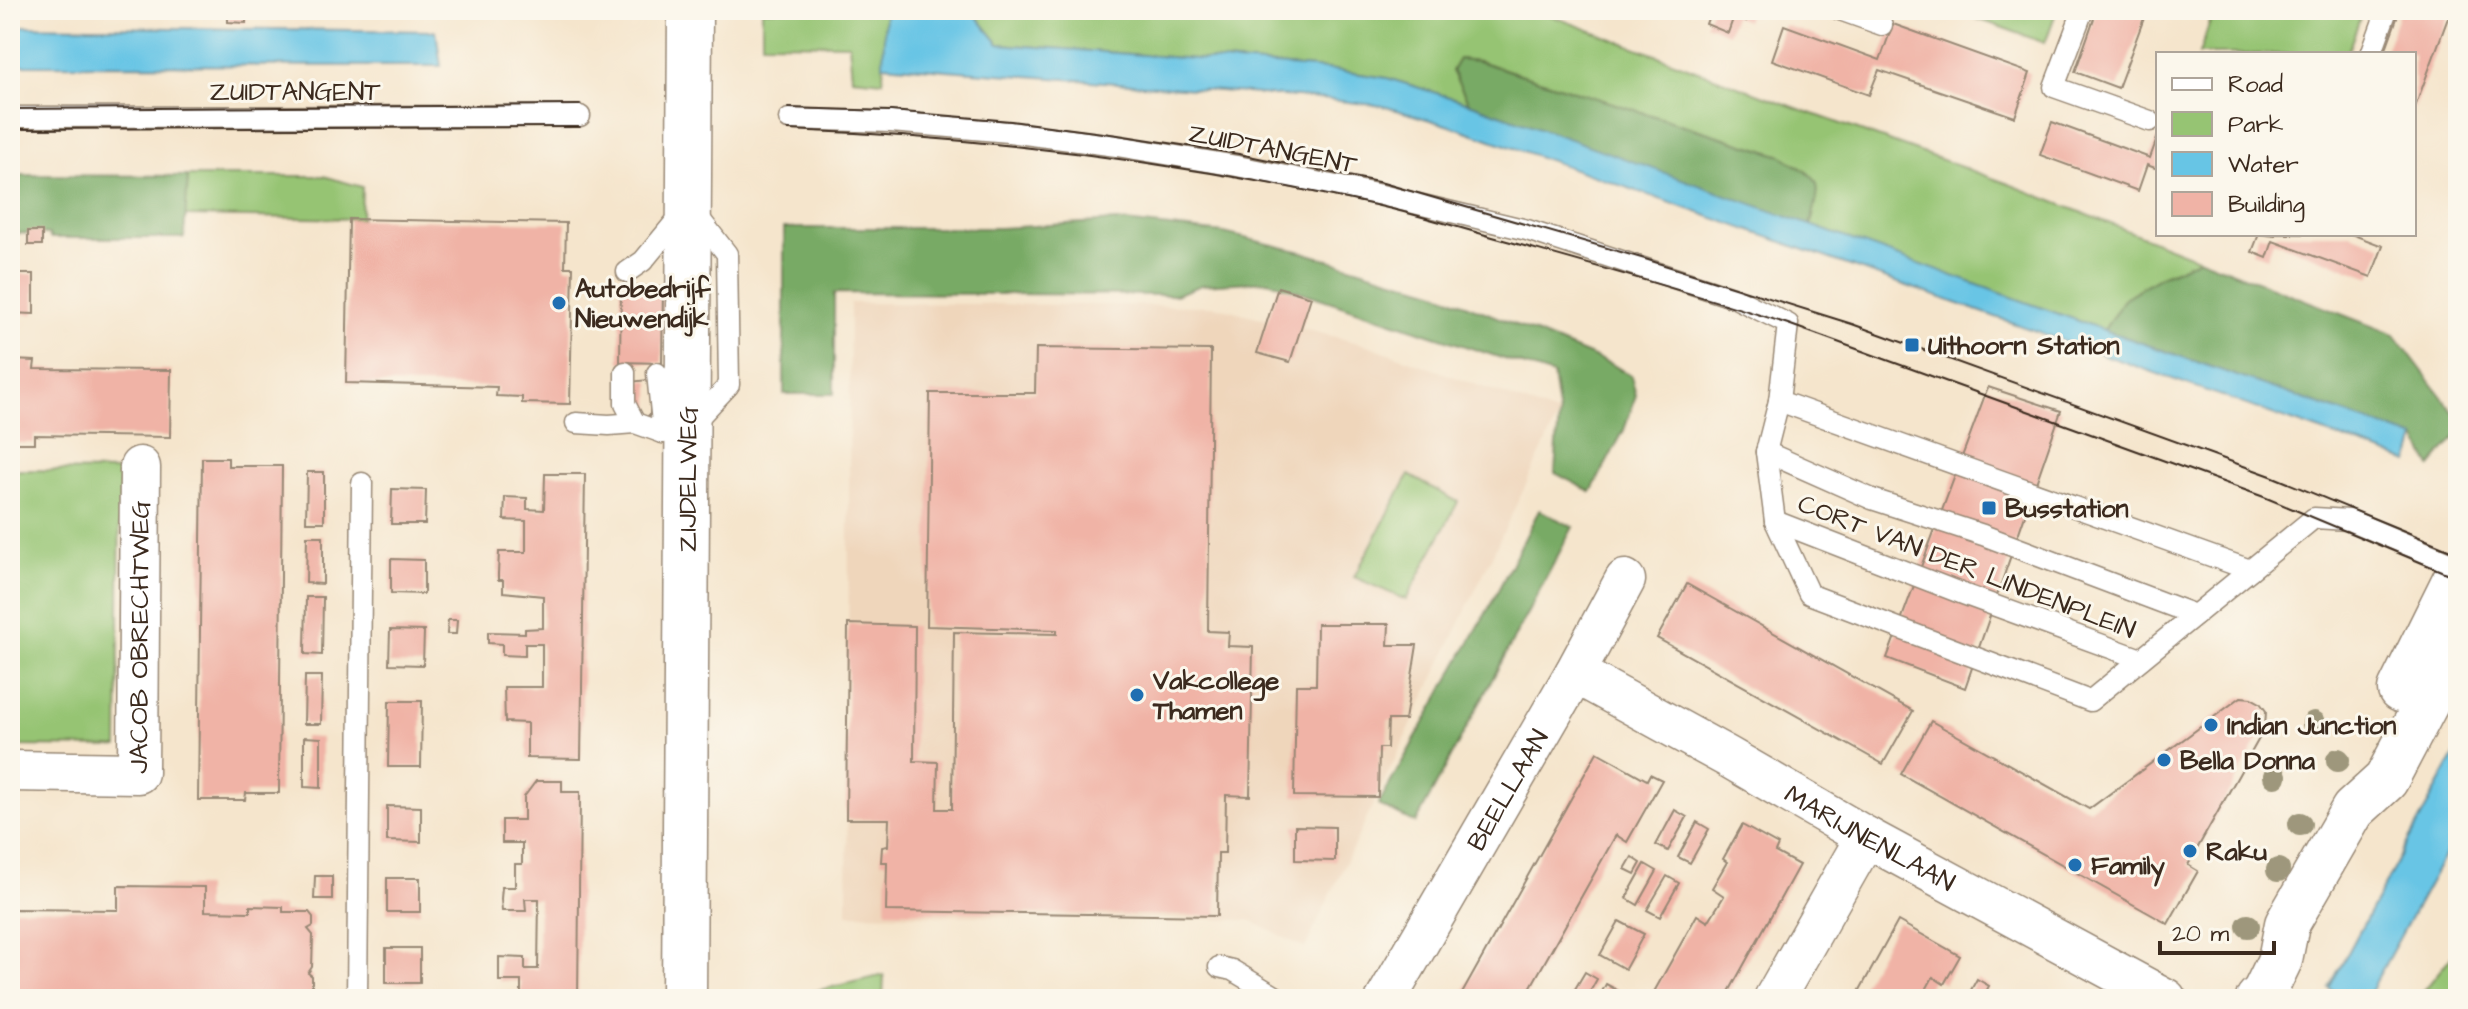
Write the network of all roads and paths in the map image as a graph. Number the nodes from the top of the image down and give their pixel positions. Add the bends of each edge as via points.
1 (690, 10) edge
2 (1840, 10) edge
3 (2083, 10) edge
4 (2387, 10) edge
5 (1882, 25) dead end
6 (2372, 52) edge
7 (580, 116) dead end
8 (10, 117) edge
9 (789, 119) dead end
10 (2150, 121) dead end
11 (689, 205) junction
12 (642, 269) dead end
13 (1735, 298) joint
14 (625, 372) dead end
15 (657, 373) dead end
16 (1779, 401) junction
17 (576, 423) dead end
18 (635, 423) junction
19 (676, 431) junction
20 (1766, 452) junction
21 (140, 467) dead end
22 (362, 483) dead end
23 (1775, 521) junction
24 (2458, 566) edge
25 (2250, 570) junction
26 (2458, 573) edge
27 (1625, 580) dead end
28 (2195, 615) junction
29 (2458, 643) edge
30 (2141, 659) junction
31 (1575, 673) junction
32 (10, 771) edge
33 (2353, 810) junction
34 (1866, 837) junction
35 (2287, 924) junction
36 (683, 948) junction
37 (1219, 967) dead end
38 (357, 999) edge
39 (684, 999) edge
40 (696, 999) edge
41 (1280, 999) edge
42 (1386, 999) edge
43 (1774, 999) edge
44 (2166, 999) edge
45 (2233, 999) edge
46 (2258, 999) edge

1 - 11 main road, ZIJDELWEG
2 - 5 lane
3 - 10 lane via 2054,87
4 - 6 lane
7 - 8 lane, ZUIDTANGENT
9 - 13 lane, ZUIDTANGENT via 1009,132 1237,166 1527,230
11 - 12 lane
11 - 19 main road, ZIJDELWEG
13 - 16 lane, CORT VAN DER LINDENPLEIN via 1788,324
14 - 18 lane via 625,404
15 - 19 lane
16 - 20 lane, CORT VAN DER LINDENPLEIN
16 - 25 lane
17 - 18 lane
18 - 19 lane
19 - 36 main road, ZIJDELWEG
20 - 23 lane, CORT VAN DER LINDENPLEIN
20 - 28 lane, CORT VAN DER LINDENPLEIN via 1872,499
21 - 32 street, JACOB OBRECHTWEG via 138,773
22 - 38 lane
23 - 30 lane, CORT VAN DER LINDENPLEIN
23 - 30 lane, CORT VAN DER LINDENPLEIN via 1809,594 2037,682 2090,701
24 - 25 lane, CORT VAN DER LINDENPLEIN via 2349,520 2314,518
25 - 28 lane, CORT VAN DER LINDENPLEIN
26 - 33 main road via 2361,766
27 - 31 street, BEELLAAN
28 - 30 lane, CORT VAN DER LINDENPLEIN
29 - 33 main road via 2386,780
31 - 34 street, MARIJNENLAAN
31 - 42 street, BEELLAAN
33 - 35 main road
34 - 43 street
34 - 44 street, MARIJNENLAAN
35 - 45 main road via 2256,950
35 - 46 main road via 2280,960
36 - 39 main road, ZIJDELWEG
36 - 40 main road, ZIJDELWEG
37 - 41 lane

